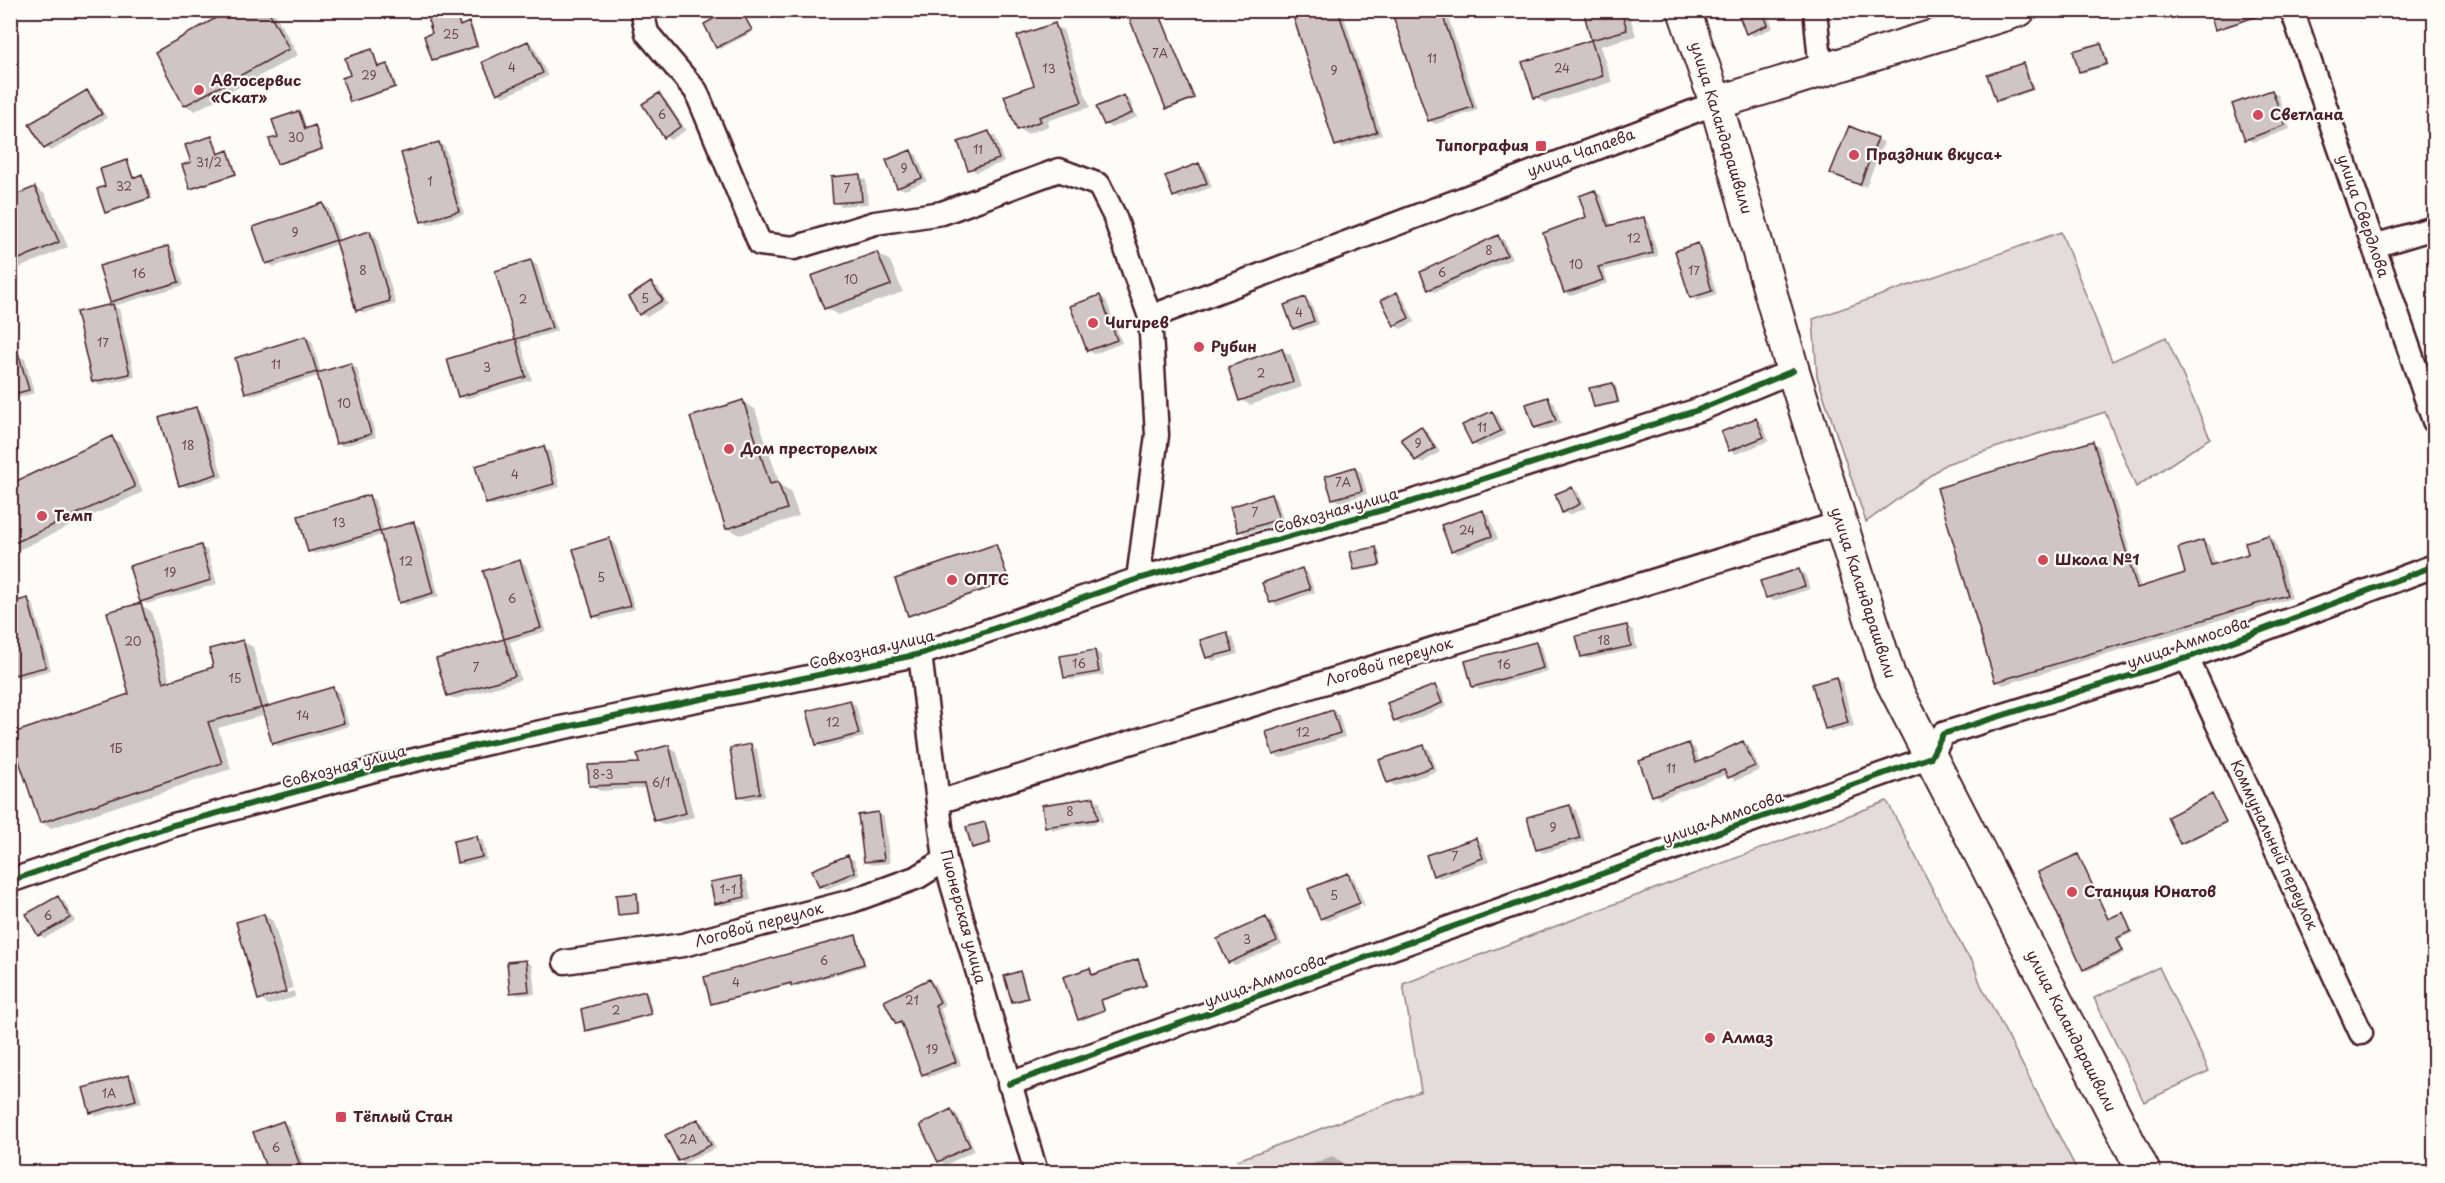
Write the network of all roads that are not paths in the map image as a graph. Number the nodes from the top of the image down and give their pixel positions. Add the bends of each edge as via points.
1 (642, 10) edge
2 (1683, 10) edge
3 (1815, 10) edge
4 (2019, 10) edge
5 (2292, 10) edge
6 (1821, 71) junction
7 (1716, 103) junction
8 (2434, 228) edge
9 (2374, 246) junction
10 (1150, 317) junction
11 (1793, 371) junction
12 (2434, 421) edge
13 (1839, 523) junction
14 (2434, 566) edge
15 (1138, 579) junction
16 (920, 654) junction
17 (2187, 658) junction
18 (1931, 757) junction
19 (938, 802) junction
20 (945, 860) junction
21 (10, 881) edge
22 (565, 962) dead end
23 (2361, 1033) dead end
24 (1009, 1084) junction
25 (1036, 1173) edge
26 (2145, 1173) edge

1 - 10 street via 647,33 696,91 760,244 794,248 875,223 942,213 1059,170 1099,185 1114,215
2 - 7 main road, улица Каландарашвили
3 - 6 street
4 - 6 main road, улица Чапаева
5 - 9 street, улица Свердлова
6 - 7 main road, улица Чапаева
7 - 10 street, улица Чапаева
7 - 11 main road, улица Каландарашвили
8 - 9 street
9 - 12 street, улица Свердлова
10 - 15 street via 1157,435
11 - 13 main road, улица Каландарашвили
11 - 15 street, Совхозная улица via 1698,410 1411,502
13 - 18 main road, улица Каландарашвили via 1889,676
13 - 19 street, Логовой переулок
14 - 17 street, улица Аммосова
15 - 16 street, Совхозная улица
16 - 19 street, Пионерская улица
16 - 21 street, Совхозная улица via 389,766 170,826
17 - 18 street, улица Аммосова via 1943,734
17 - 23 street, Коммунальный переулок
18 - 24 street, улица Аммосова
18 - 26 main road, улица Каландарашвили
19 - 20 street, Пионерская улица
20 - 22 street, Логовой переулок via 918,877 852,901 683,945
20 - 24 street, Пионерская улица
24 - 25 street, Пионерская улица

